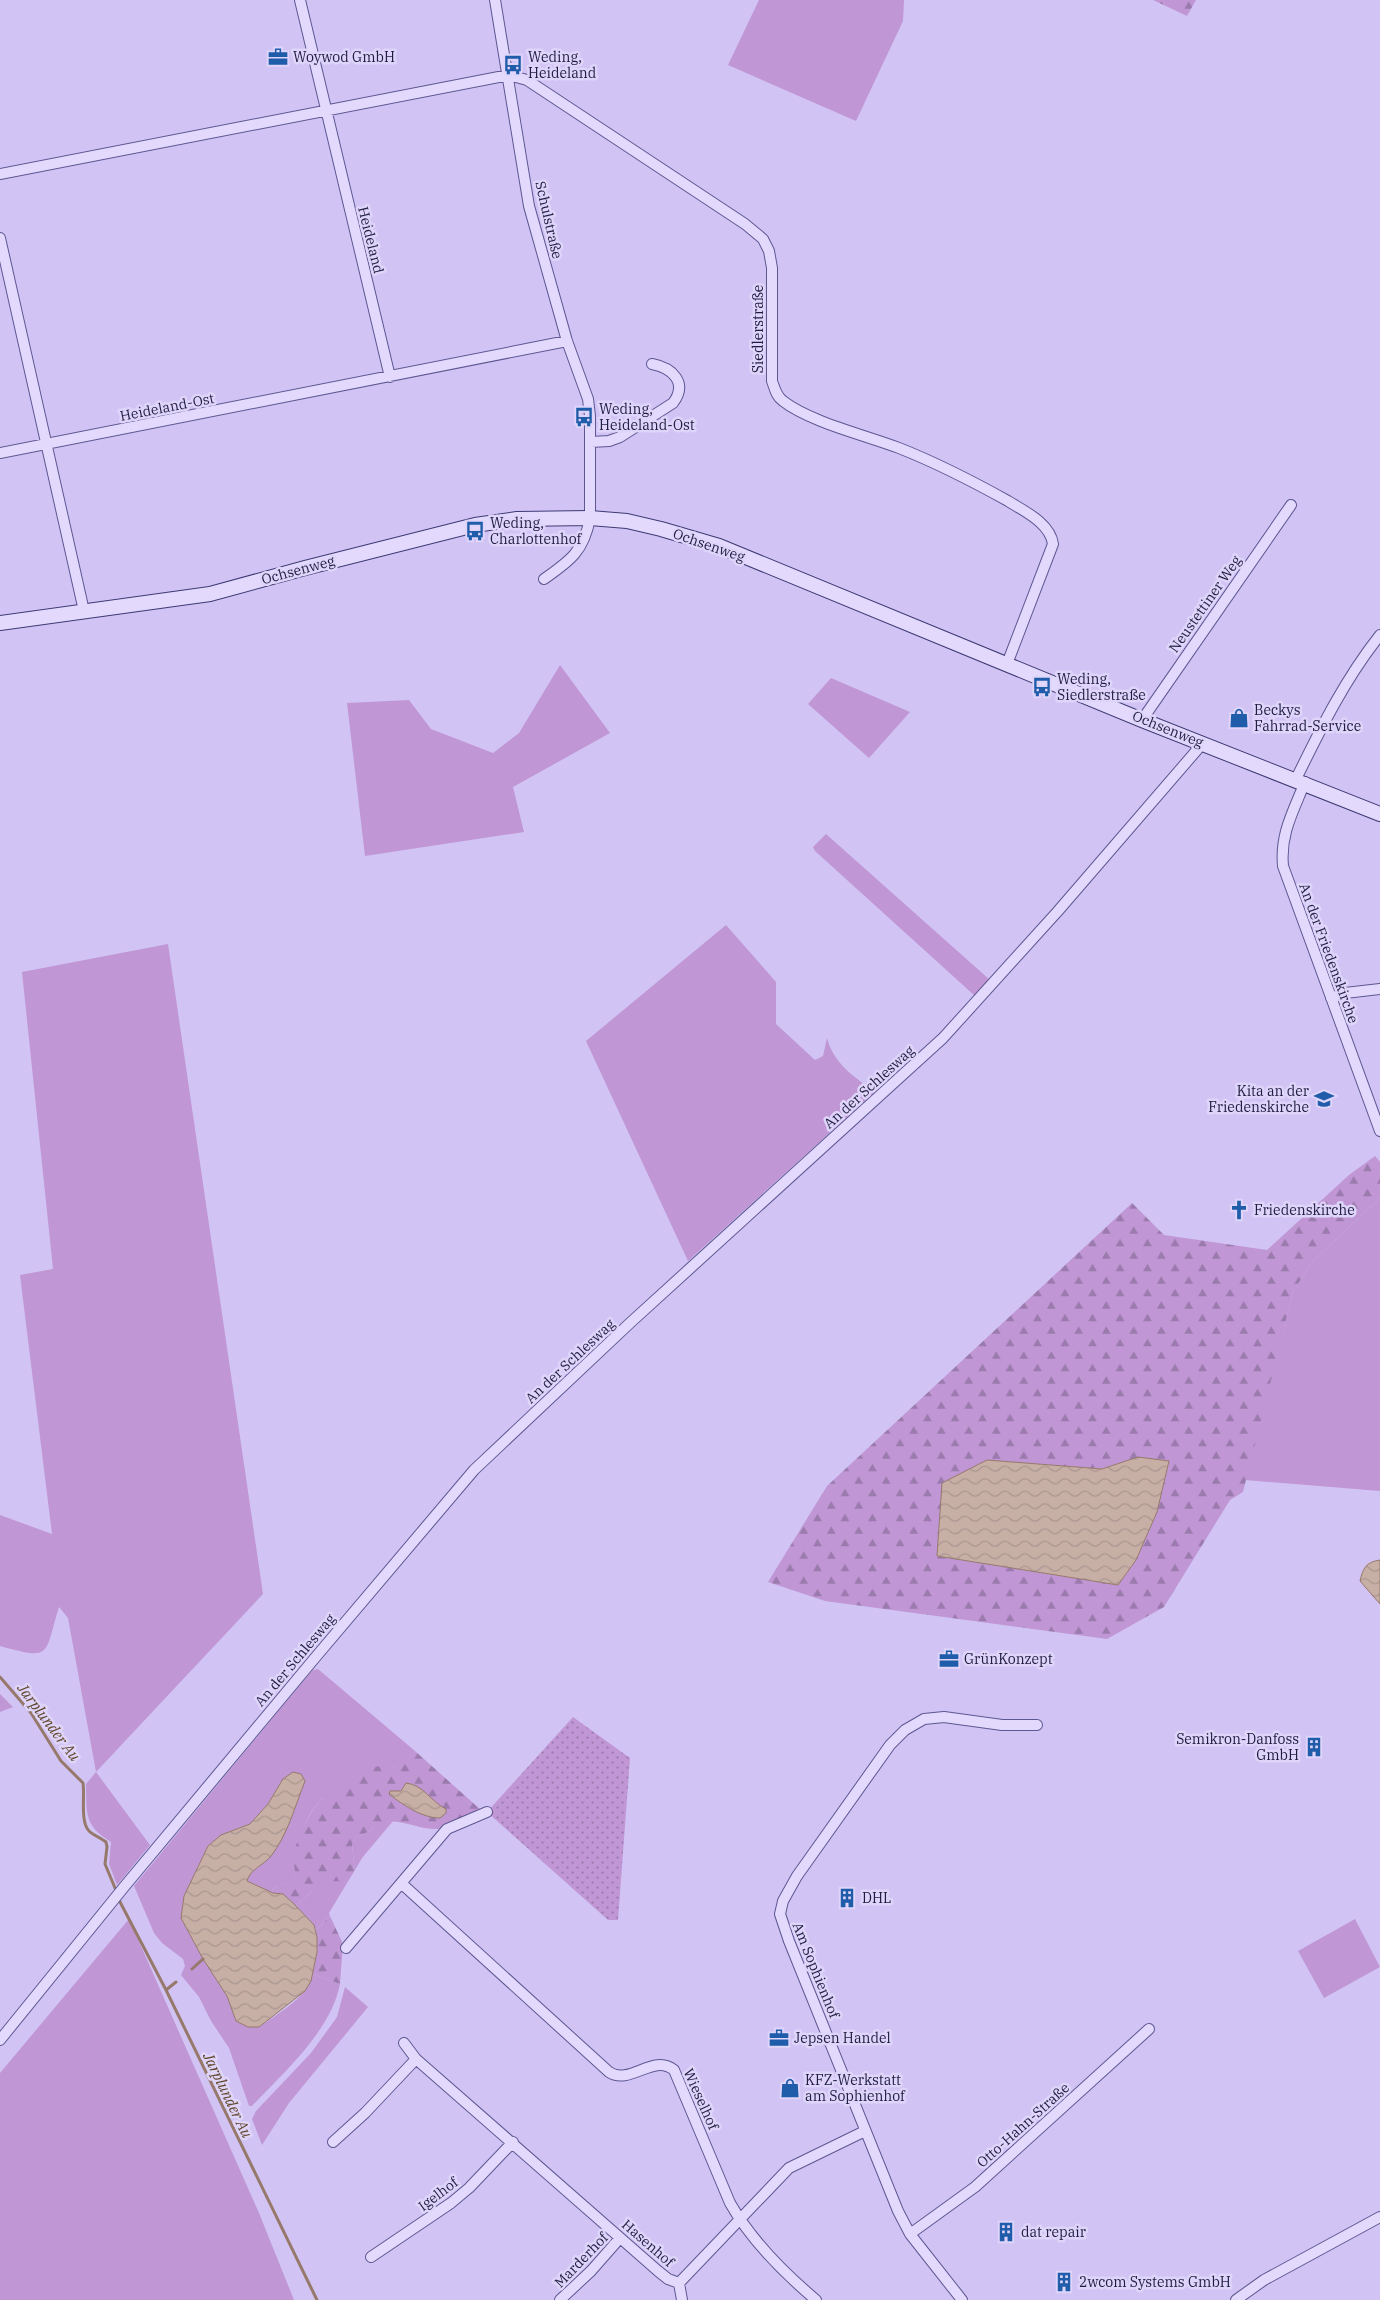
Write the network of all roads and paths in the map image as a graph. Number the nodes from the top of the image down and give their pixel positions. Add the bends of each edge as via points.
1 (300, 0) edge
2 (495, 0) edge
3 (509, 75) junction
4 (326, 110) junction
5 (0, 174) edge
6 (0, 238) edge
7 (567, 342) junction
8 (652, 364) dead end
9 (390, 377) junction
10 (590, 442) junction
11 (48, 444) junction
12 (0, 453) edge
13 (1291, 505) dead end
14 (590, 518) junction
15 (544, 579) dead end
16 (84, 612) junction
17 (0, 623) edge
18 (1380, 634) edge
19 (1007, 664) junction
20 (1142, 720) junction
21 (1203, 744) junction
22 (1300, 781) junction
23 (1380, 814) edge
24 (1380, 989) edge
25 (1331, 998) junction
26 (1380, 1131) edge
27 (1037, 1725) dead end
28 (487, 1812) dead end
29 (401, 1883) junction
30 (346, 1948) dead end
31 (1149, 2029) dead end
32 (0, 2040) edge
33 (404, 2043) dead end
34 (416, 2059) junction
35 (866, 2131) junction
36 (333, 2142) dead end
37 (512, 2142) junction
38 (1380, 2217) edge
39 (740, 2220) junction
40 (910, 2234) junction
41 (620, 2238) junction
42 (371, 2257) dead end
43 (679, 2283) junction
44 (560, 2300) edge
45 (682, 2300) edge
46 (816, 2300) edge
47 (962, 2300) edge
48 (1236, 2300) edge

1 - 4 street, Heideland
2 - 3 street, Schulstraße
3 - 4 street
3 - 7 street, Schulstraße via 529,206
3 - 19 street, Siedlerstraße via 527,80 763,239 772,268 772,381 776,394 782,400 798,411 899,448 967,478 1026,512 1046,528 1052,536 1052,544
4 - 5 street
4 - 9 street, Heideland
6 - 11 street
7 - 9 street
7 - 10 street, Schulstraße via 588,400
8 - 10 street via 663,366 678,380 679,395 673,403 620,437
9 - 11 street, Heideland-Ost
10 - 14 street, Schulstraße
11 - 12 street, Heideland-Ost
11 - 16 street
13 - 20 street, Neustettiner Weg
14 - 15 street, Schulstraße via 588,534 577,553
14 - 16 main road, Ochsenweg via 517,519 474,525 210,594
14 - 19 main road, Ochsenweg via 636,523 719,546
16 - 17 main road, Ochsenweg
18 - 22 street, An der Friedenskirche via 1332,706
19 - 20 main road, Ochsenweg
20 - 21 main road, Ochsenweg
21 - 22 main road, Ochsenweg
21 - 32 street, An der Schleswag via 944,1038 630,1323 474,1470 307,1666
22 - 23 main road, Ochsenweg
22 - 25 street, An der Friedenskirche via 1283,835 1283,866
24 - 25 street
25 - 26 street, An der Friedenskirche
27 - 35 street, Am Sophienhof via 1002,1725 944,1717 924,1719 905,1730 890,1746 797,1876 783,1901 780,1914 783,1924
28 - 29 street via 447,1828
29 - 30 street
29 - 39 street, Wieselhof via 610,2072 623,2076 660,2064 674,2070
31 - 40 street, Otto-Hahn-Straße via 975,2187
33 - 34 street, Hasenhof
34 - 36 street
34 - 37 street, Hasenhof
35 - 39 street, Hasenhof via 789,2168
35 - 40 street, Am Sophienhof
37 - 41 street, Hasenhof
37 - 42 street, Igelhof via 451,2203
38 - 48 street via 1264,2280
39 - 43 street, Hasenhof
39 - 46 street, Wieselhof
40 - 47 street, Am Sophienhof
41 - 43 street, Hasenhof via 668,2279
41 - 44 street, Marderhof
43 - 45 street

